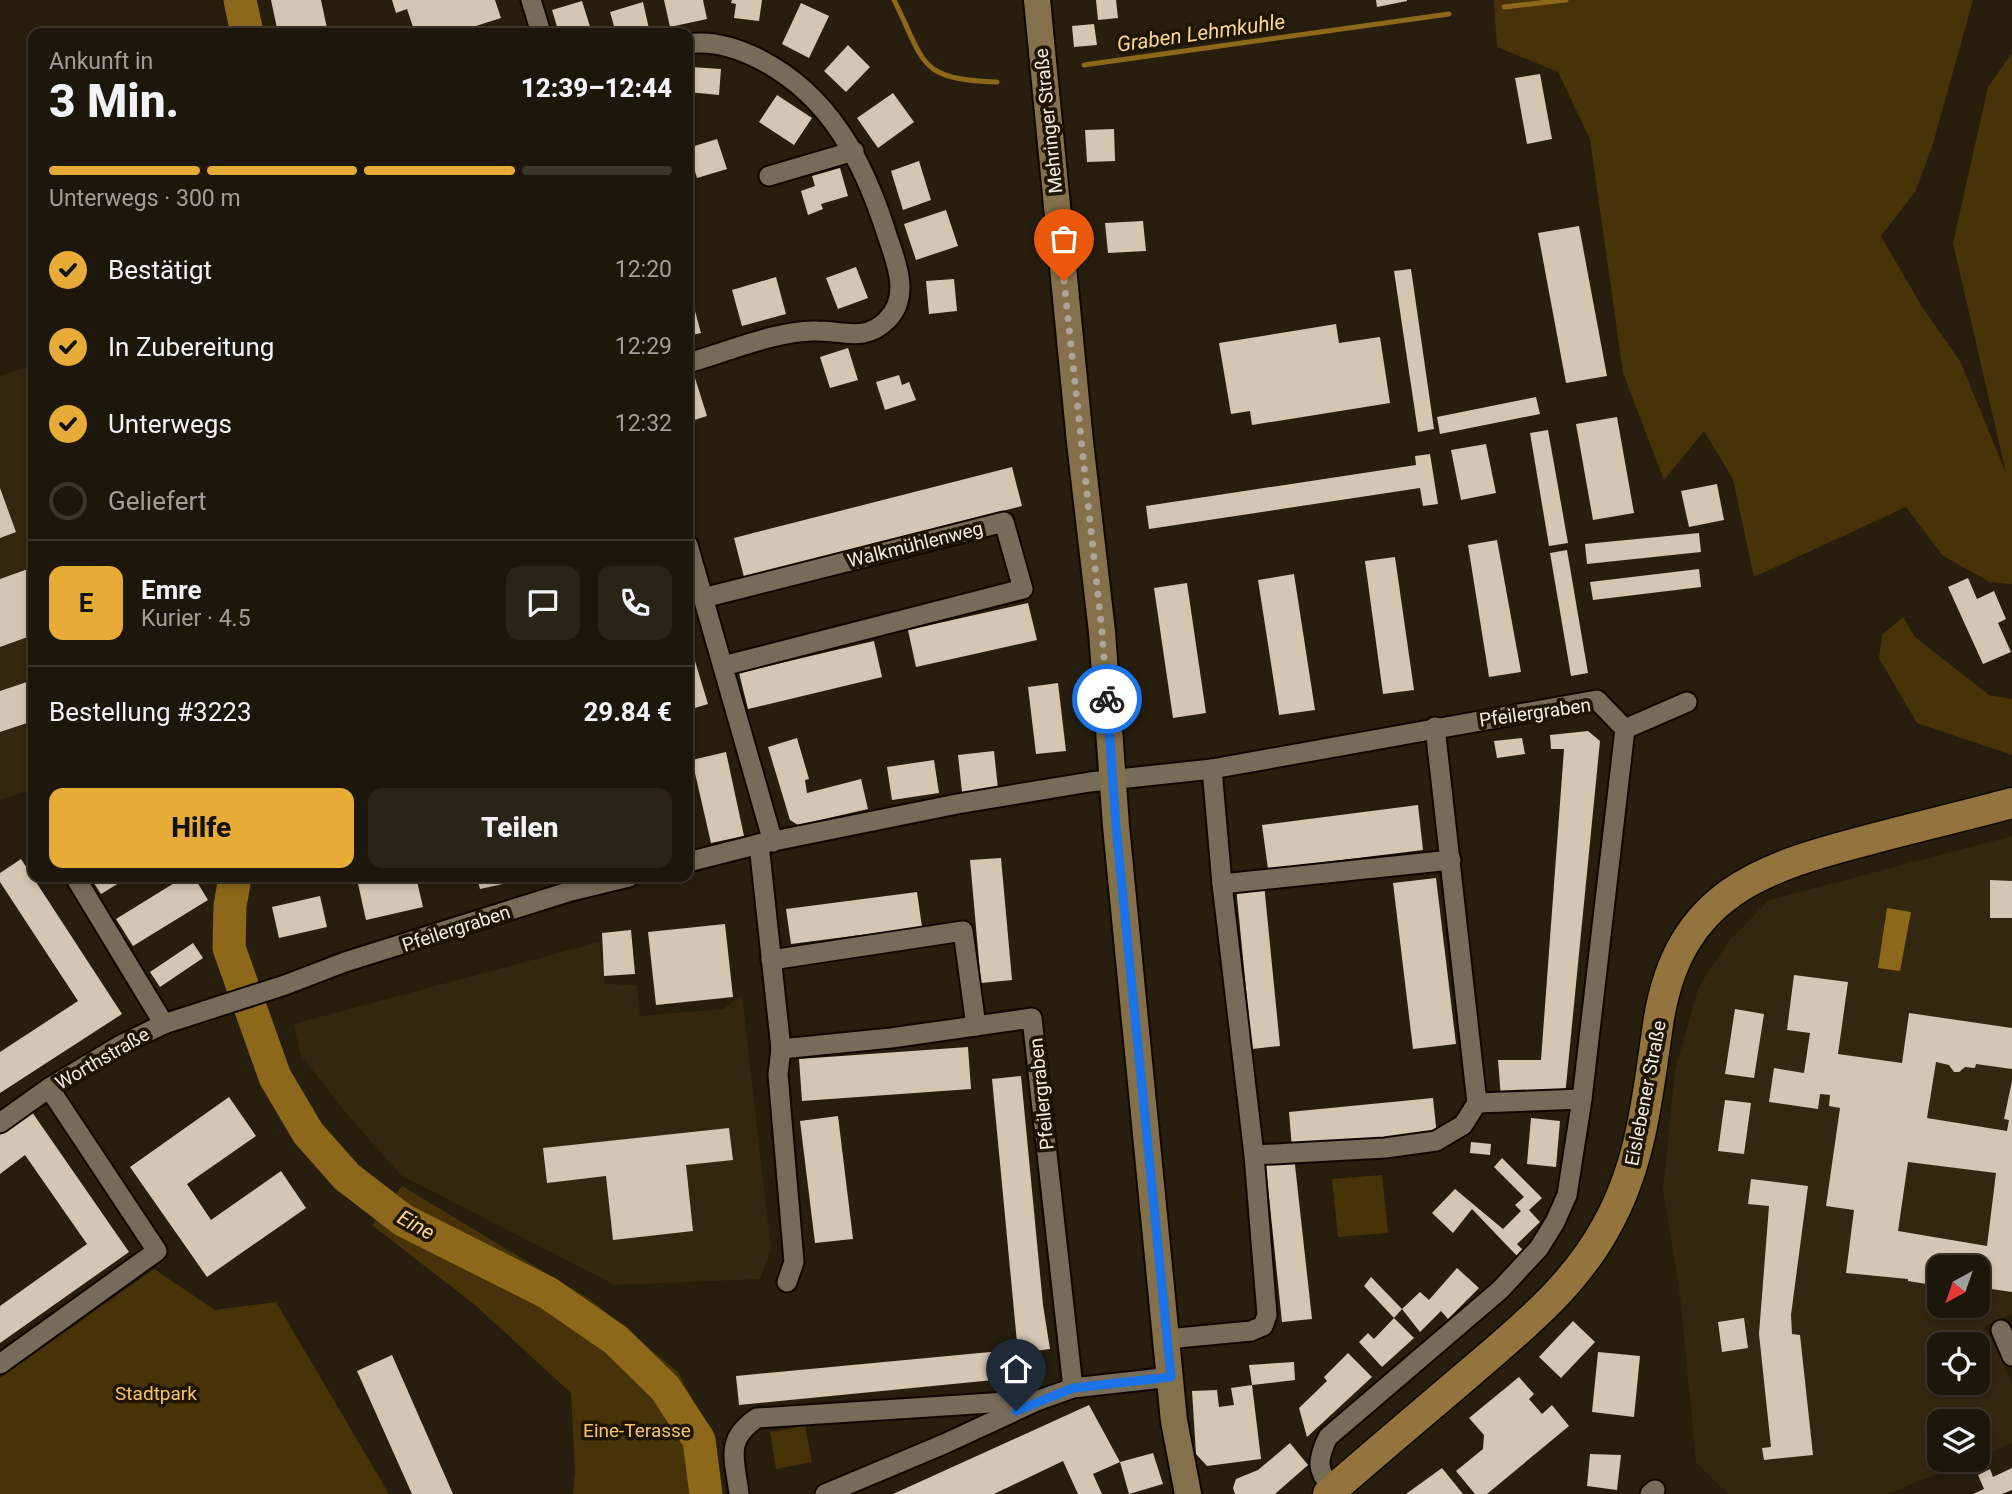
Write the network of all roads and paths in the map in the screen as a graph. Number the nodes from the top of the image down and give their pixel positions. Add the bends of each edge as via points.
1 (531, 0) edge
2 (1037, 0) edge
3 (539, 28) edge
4 (693, 44) edge
5 (854, 152) junction
6 (769, 176) dead end
7 (693, 362) edge
8 (693, 563) edge
9 (703, 598) junction
10 (723, 666) junction
11 (1686, 702) dead end
12 (1434, 727) junction
13 (1625, 729) junction
14 (1212, 769) junction
15 (1112, 780) junction
16 (2012, 803) edge
17 (766, 843) junction
18 (1451, 860) junction
19 (693, 861) edge
20 (78, 882) edge
21 (608, 882) edge
22 (1222, 884) junction
23 (771, 960) junction
24 (211, 1008) joint
25 (164, 1024) junction
26 (976, 1026) junction
27 (781, 1049) junction
28 (49, 1088) junction
29 (1582, 1100) junction
30 (1477, 1103) junction
31 (0, 1123) edge
32 (1254, 1155) junction
33 (787, 1282) dead end
34 (2001, 1330) dead end
35 (1167, 1339) junction
36 (2012, 1356) edge
37 (0, 1364) edge
38 (1171, 1377) junction
39 (1073, 1388) junction
40 (1039, 1400) junction
41 (1331, 1492) edge
42 (739, 1494) edge
43 (825, 1494) edge
44 (1188, 1494) edge

1 - 3 street
2 - 15 main road, Mehringer Straße via 1102,632
4 - 5 street via 741,50 786,73 823,108
5 - 6 street
5 - 7 street via 900,276 899,299 888,320 871,333 816,330 789,334
8 - 9 street
9 - 10 street
9 - 10 street, Walkmühlenweg via 1004,522 1023,589
10 - 17 street
11 - 13 street
12 - 13 street, Pfeilergraben via 1597,699
12 - 14 street, Pfeilergraben
12 - 18 street
13 - 29 street, Eislebener Straße
14 - 15 street, Pfeilergraben
14 - 22 street
15 - 17 street, Pfeilergraben via 957,804
15 - 35 main road, Mehringer Straße
16 - 41 main road, Eislebener Straße via 1783,864 1748,881 1715,905 1687,940 1667,980 1636,1154 1597,1243 1534,1318
17 - 19 street, Pfeilergraben
17 - 23 street
18 - 22 street
18 - 30 street
20 - 25 street
21 - 24 street, Pfeilergraben
22 - 32 street
23 - 26 street via 962,931
23 - 27 street
24 - 25 street, Worthstraße
25 - 28 street, Worthstraße
26 - 27 street, Pfeilergraben
26 - 39 street, Pfeilergraben via 1032,1018
27 - 33 street via 778,1074 794,1262
28 - 31 street, Worthstraße
28 - 37 street via 157,1251
29 - 30 street
29 - 41 street, Eislebener Straße via 1567,1195 1539,1248 1500,1290 1328,1437 1319,1454 1320,1470
30 - 32 street via 1463,1125 1436,1141
32 - 35 street via 1267,1315 1263,1326
34 - 36 street
35 - 38 main road, Mehringer Straße
38 - 39 street
38 - 44 main road, Mehringer Straße
39 - 40 street
40 - 42 street via 757,1418 734,1441
40 - 43 street

